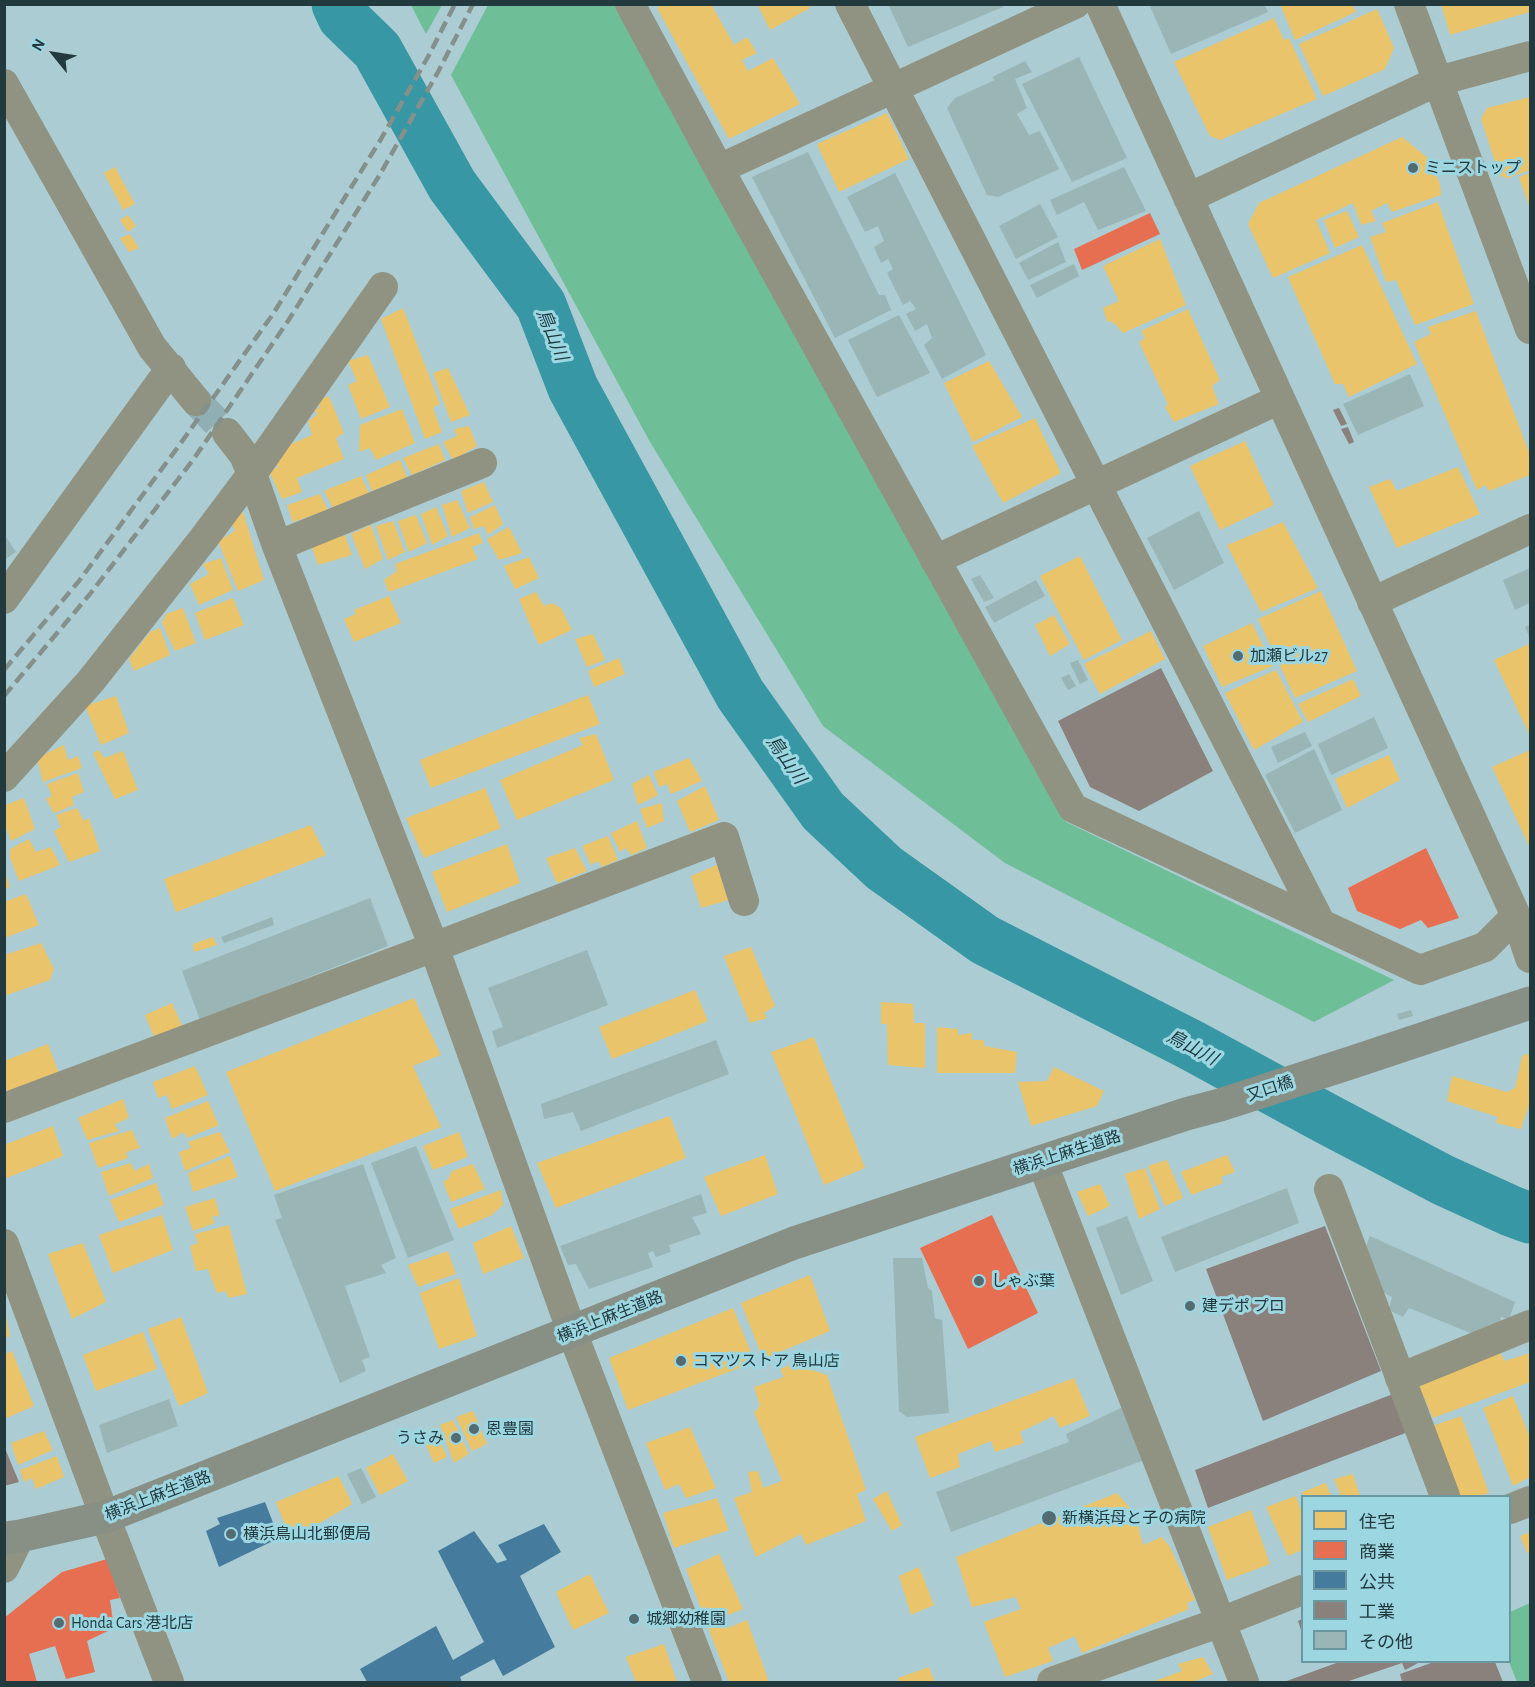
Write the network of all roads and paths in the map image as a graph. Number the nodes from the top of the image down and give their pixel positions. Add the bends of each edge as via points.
1 (630, 4) edge
2 (850, 4) edge
3 (1075, 4) edge
4 (1100, 4) edge
5 (1409, 4) edge
6 (1530, 56) edge
7 (1438, 81) junction
8 (4, 84) edge
9 (893, 88) junction
10 (719, 169) junction
11 (1188, 198) junction
12 (382, 287) dead end
13 (1530, 329) edge
14 (171, 368) junction
15 (1280, 399) junction
16 (196, 401) tunnel mouth
17 (227, 433) tunnel mouth
18 (482, 464) dead end
19 (252, 474) junction
20 (1097, 485) junction
21 (1530, 529) edge
22 (277, 546) junction
23 (935, 560) junction
24 (4, 599) edge
25 (1372, 602) junction
26 (4, 777) edge
27 (744, 901) dead end
28 (1516, 916) junction
29 (1322, 924) junction
30 (434, 947) junction
31 (1530, 958) edge
32 (1530, 1003) edge
33 (1220, 1105) joint
34 (4, 1108) edge
35 (1042, 1162) junction
36 (1329, 1189) dead end
37 (4, 1244) edge
38 (1530, 1325) edge
39 (572, 1332) junction
40 (1400, 1378) junction
41 (1443, 1495) edge
42 (1530, 1501) edge
43 (1511, 1508) edge
44 (105, 1517) junction
45 (12, 1537) edge
46 (4, 1568) edge
47 (1301, 1590) edge
48 (1221, 1622) junction
49 (170, 1683) edge
50 (707, 1683) edge
51 (1053, 1683) edge
52 (1244, 1683) edge

1 - 10 street
2 - 9 street
3 - 9 street
4 - 11 street
5 - 7 street
6 - 7 street
7 - 11 street
7 - 13 street
8 - 14 street via 152,347
9 - 10 street
9 - 20 street
10 - 23 street
11 - 15 street
12 - 19 street
14 - 16 street
14 - 24 street
15 - 20 street
15 - 25 street
17 - 19 street via 244,454
18 - 22 street
19 - 22 street
19 - 26 street via 90,682
20 - 23 street
20 - 29 street
21 - 25 street
22 - 30 street
23 - 29 street via 1073,808
25 - 28 street
27 - 30 street via 724,837
28 - 29 street via 1485,947 1420,970
28 - 31 street
30 - 34 street
30 - 39 street
32 - 33 main road, 又口橋
33 - 35 main road, 横浜上麻生道路
35 - 39 main road, 横浜上麻生道路 via 794,1243
35 - 48 street
36 - 40 street
37 - 44 street
38 - 40 street
39 - 44 main road, 横浜上麻生道路
39 - 50 street
40 - 41 street
42 - 43 street
44 - 45 main road, 横浜上麻生道路
44 - 49 street
45 - 46 street
47 - 48 street
48 - 51 street
48 - 52 street

